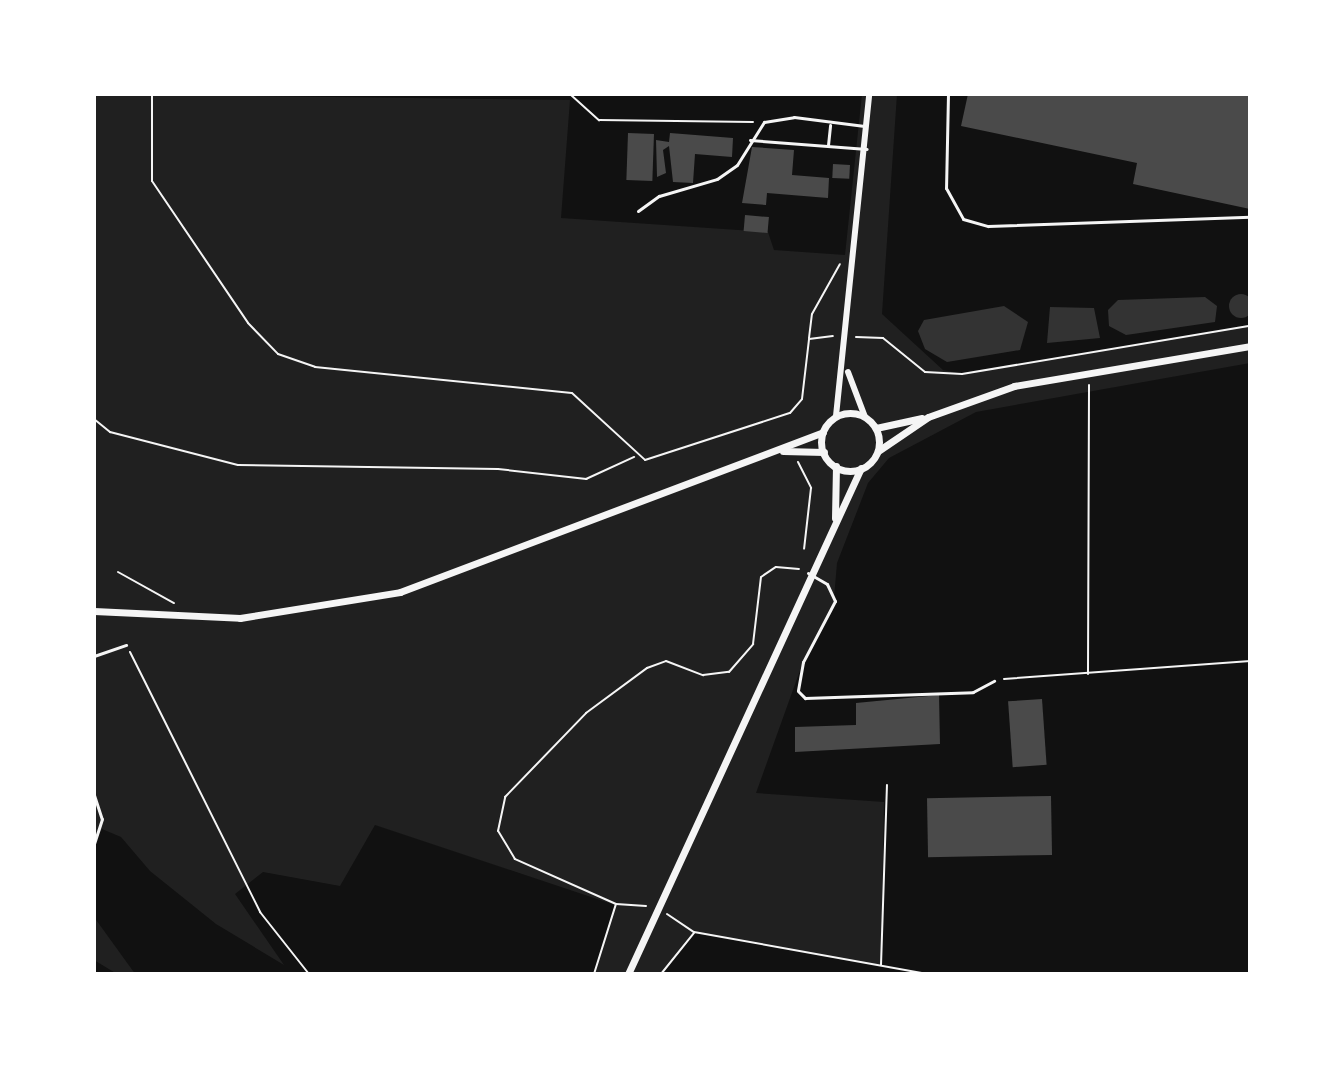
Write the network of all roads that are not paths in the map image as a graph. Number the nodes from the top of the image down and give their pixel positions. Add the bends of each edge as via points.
1 (869, 94) edge
2 (948, 94) edge
3 (830, 125) junction
4 (868, 126) junction
5 (750, 140) junction
6 (827, 146) junction
7 (867, 149) junction
8 (638, 211) dead end
9 (1250, 217) edge
10 (1250, 346) edge
11 (846, 366) junction
12 (836, 416) junction
13 (865, 417) junction
14 (928, 417) junction
15 (876, 428) junction
16 (823, 432) junction
17 (776, 451) junction
18 (878, 451) junction
19 (824, 452) junction
20 (836, 466) junction
21 (861, 468) junction
22 (835, 520) junction
23 (808, 573) junction
24 (94, 611) edge
25 (126, 645) road end
26 (94, 656) edge
27 (994, 681) road end
28 (94, 795) edge
29 (94, 844) edge
30 (628, 974) edge

1 - 4 street
2 - 9 lane via 946,188 963,219 988,226
3 - 4 lane
3 - 5 lane via 794,117 764,122
3 - 6 lane
4 - 7 street
5 - 6 lane
5 - 8 lane via 737,165 717,179 659,196
6 - 7 lane
7 - 11 street
10 - 14 street via 1014,386
11 - 12 street
11 - 13 street
12 - 13 street
12 - 16 street
13 - 15 street
14 - 15 street
14 - 18 street
15 - 18 street
16 - 17 street
16 - 19 street
17 - 19 street
17 - 24 street via 400,592 240,618
18 - 21 street
19 - 20 street
20 - 21 street
20 - 22 street
21 - 22 street
22 - 23 street
23 - 27 lane via 827,584 835,601 803,662 798,691 805,698 973,692
23 - 30 street
25 - 26 lane
28 - 29 lane via 102,819

